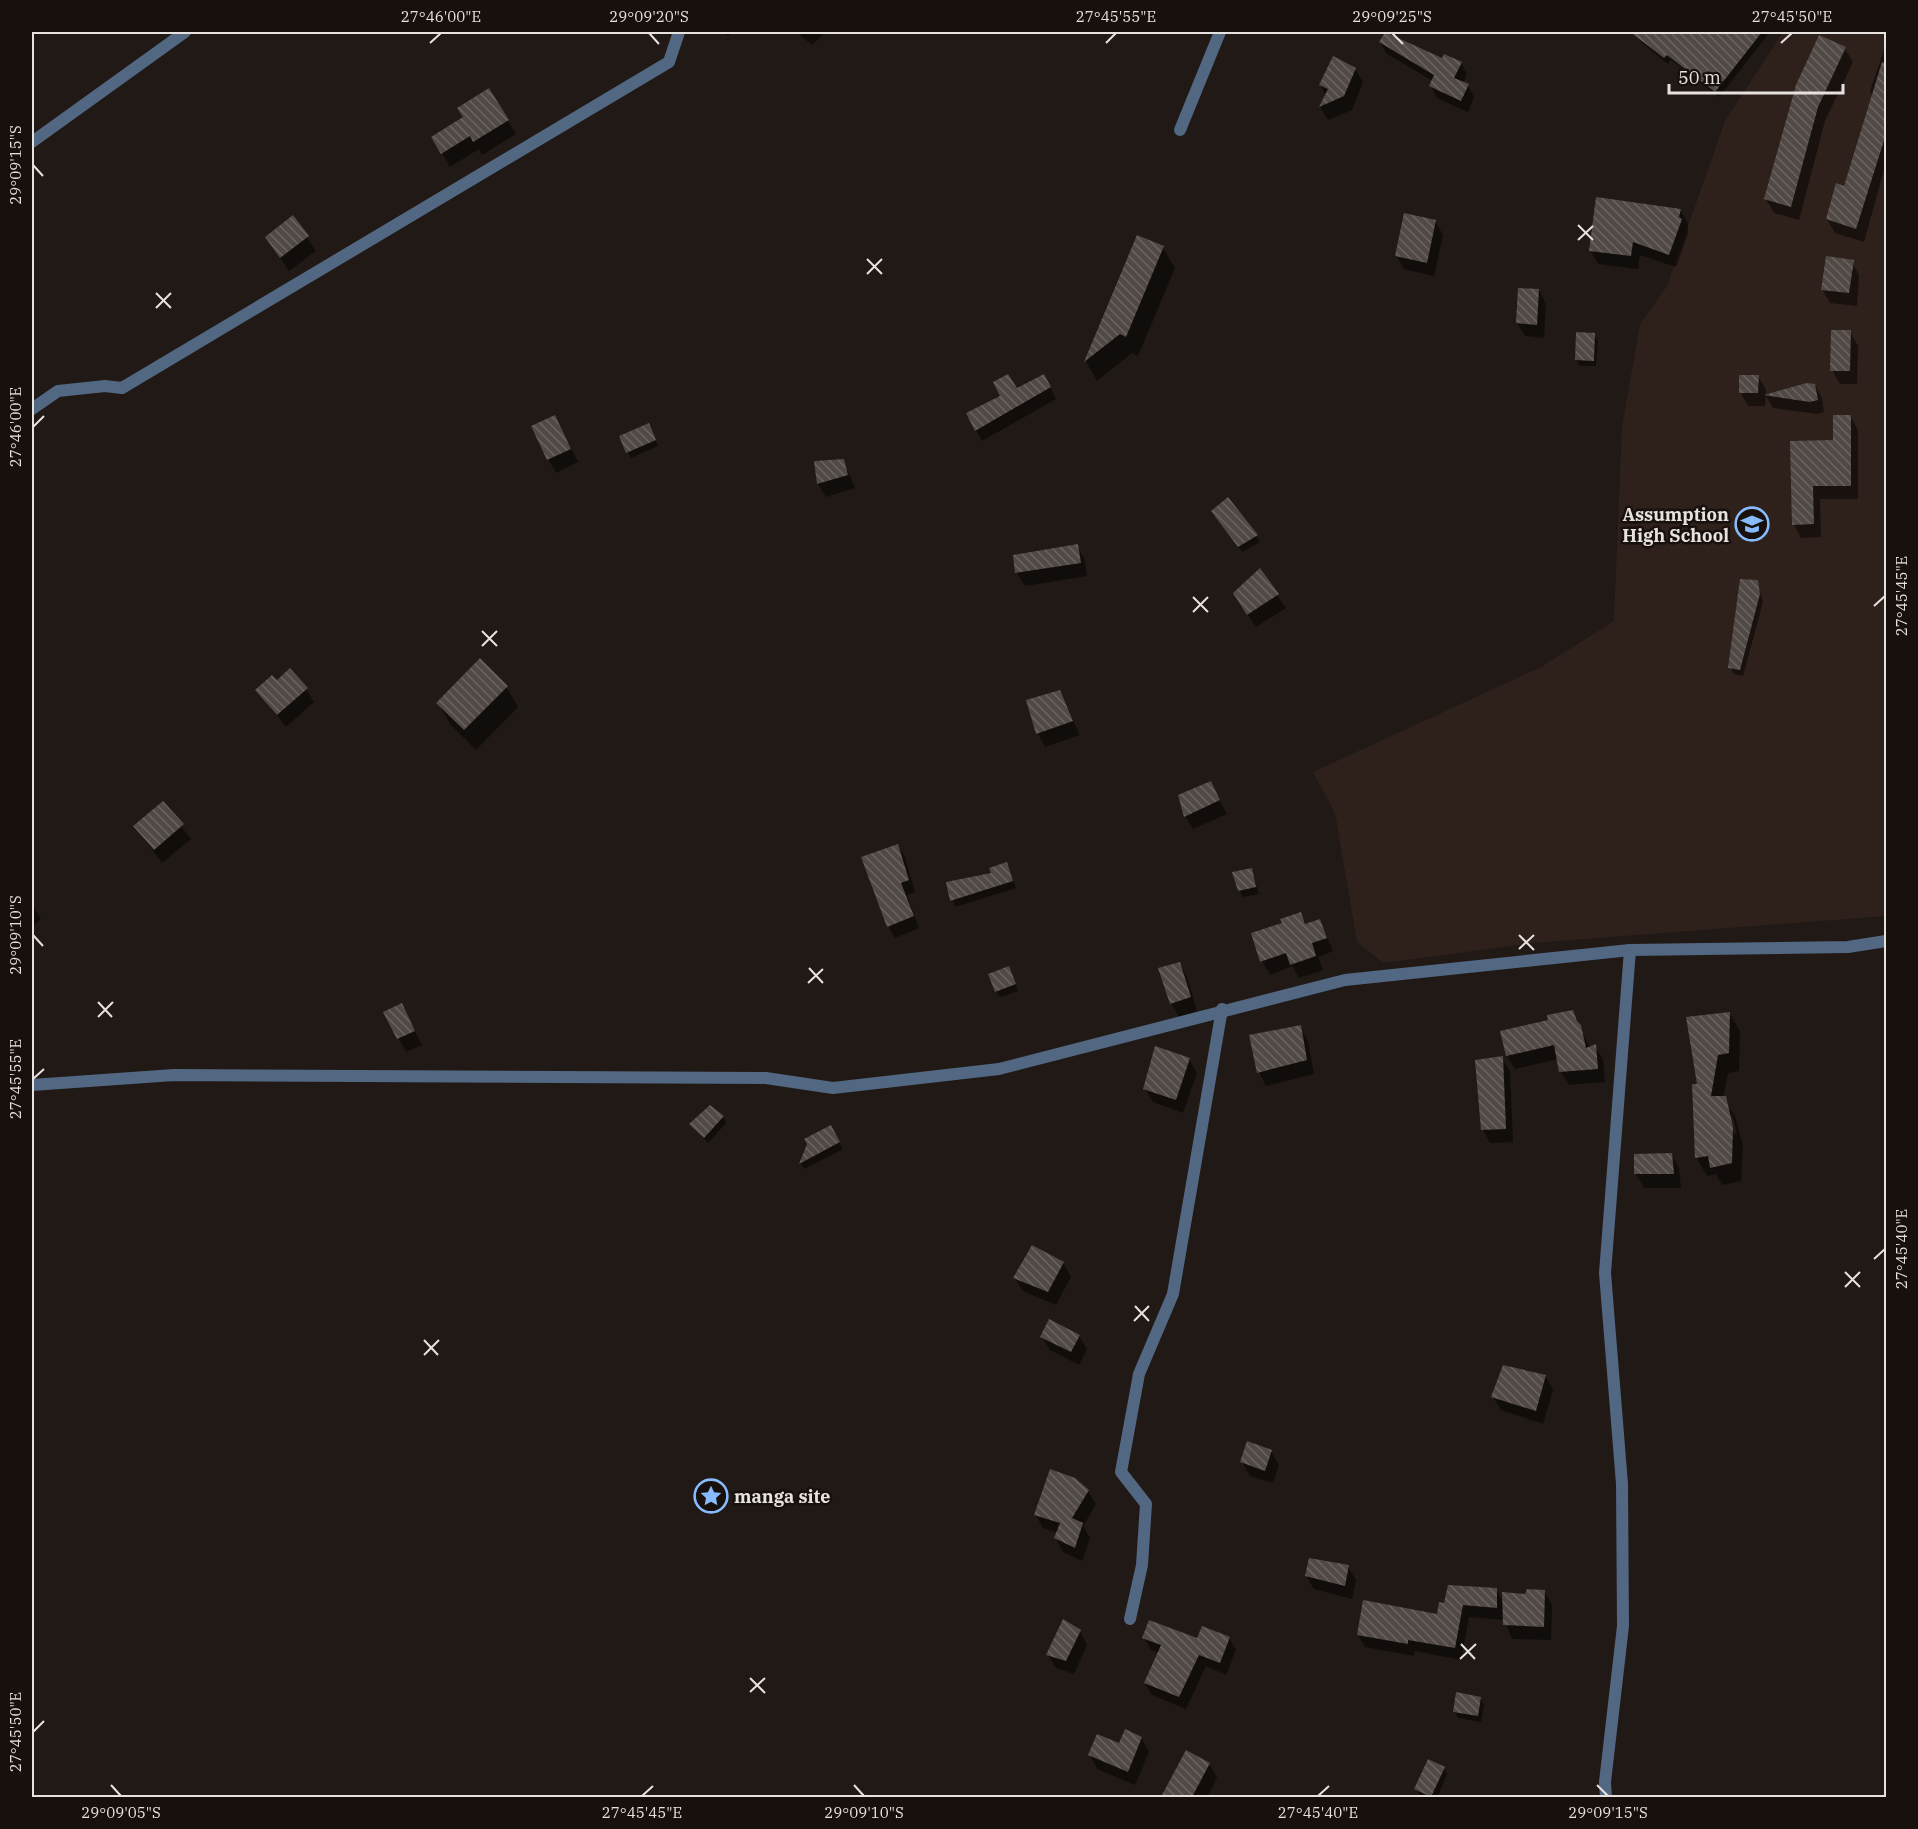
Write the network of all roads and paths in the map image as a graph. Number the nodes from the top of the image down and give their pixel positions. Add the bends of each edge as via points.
1 (185, 32) edge
2 (679, 32) edge
3 (1220, 32) edge
4 (1180, 130) dead end
5 (32, 142) edge
6 (32, 409) edge
7 (1887, 941) edge
8 (1630, 950) junction
9 (1222, 1009) junction
10 (32, 1085) edge
11 (1130, 1619) dead end
12 (1606, 1797) edge

1 - 5 street
2 - 6 street via 669,62 122,388 58,391
3 - 4 street
7 - 8 street via 1848,947
8 - 9 street via 1345,980
8 - 12 street via 1605,1273 1622,1484 1623,1626
9 - 10 street via 999,1069 833,1088 766,1078 174,1075
9 - 11 street via 1173,1294 1139,1374 1121,1472 1146,1503 1142,1566

